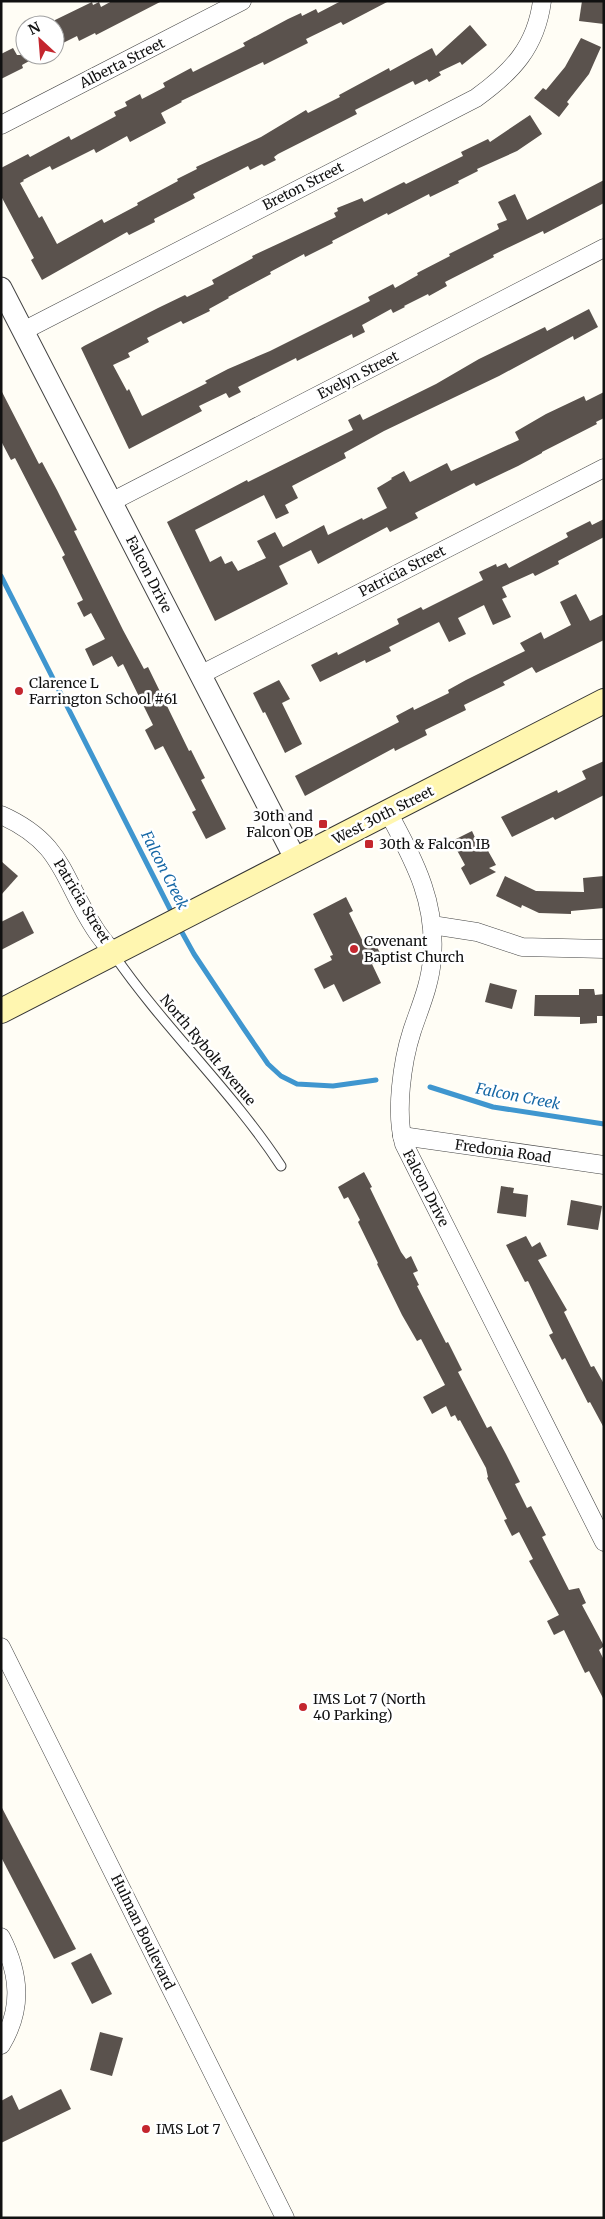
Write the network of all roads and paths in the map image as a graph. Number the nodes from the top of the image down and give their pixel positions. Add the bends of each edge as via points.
1 (242, 1) edge
2 (542, 1) edge
3 (1, 125) edge
4 (604, 248) edge
5 (1, 288) edge
6 (23, 331) junction
7 (604, 468) edge
8 (111, 502) junction
9 (200, 674) junction
10 (604, 702) edge
11 (388, 812) junction
12 (1, 815) edge
13 (296, 860) junction
14 (432, 925) junction
15 (604, 949) edge
16 (113, 953) junction
17 (1, 1011) edge
18 (402, 1136) junction
19 (604, 1165) edge
20 (281, 1166) dead end
21 (604, 1542) edge
22 (1, 1647) edge
23 (1, 1937) edge
24 (1, 2045) edge
25 (285, 2218) edge

1 - 3 street, Alberta Street
2 - 6 street, Breton Street via 524,54 496,84 476,98
4 - 8 street, Evelyn Street
5 - 6 street, Falcon Drive
6 - 8 street, Falcon Drive
7 - 9 street, Patricia Street
8 - 9 street, Falcon Drive
9 - 13 street, Falcon Drive
10 - 11 main road, West 30th Street
11 - 13 main road, West 30th Street
11 - 14 street, Falcon Drive via 420,874
12 - 16 street, Patricia Street via 34,834 56,858 94,928
13 - 16 main road, West 30th Street
14 - 15 street via 477,932 522,947
14 - 18 street, Falcon Drive via 429,980 405,1062 400,1120
16 - 17 main road, West 30th Street
16 - 20 lane, North Rybolt Avenue via 146,998 259,1132
18 - 19 street, Fredonia Road
18 - 21 street, Falcon Drive
22 - 25 street, Hulman Boulevard
23 - 24 street via 16,1976 18,1992 14,2019

